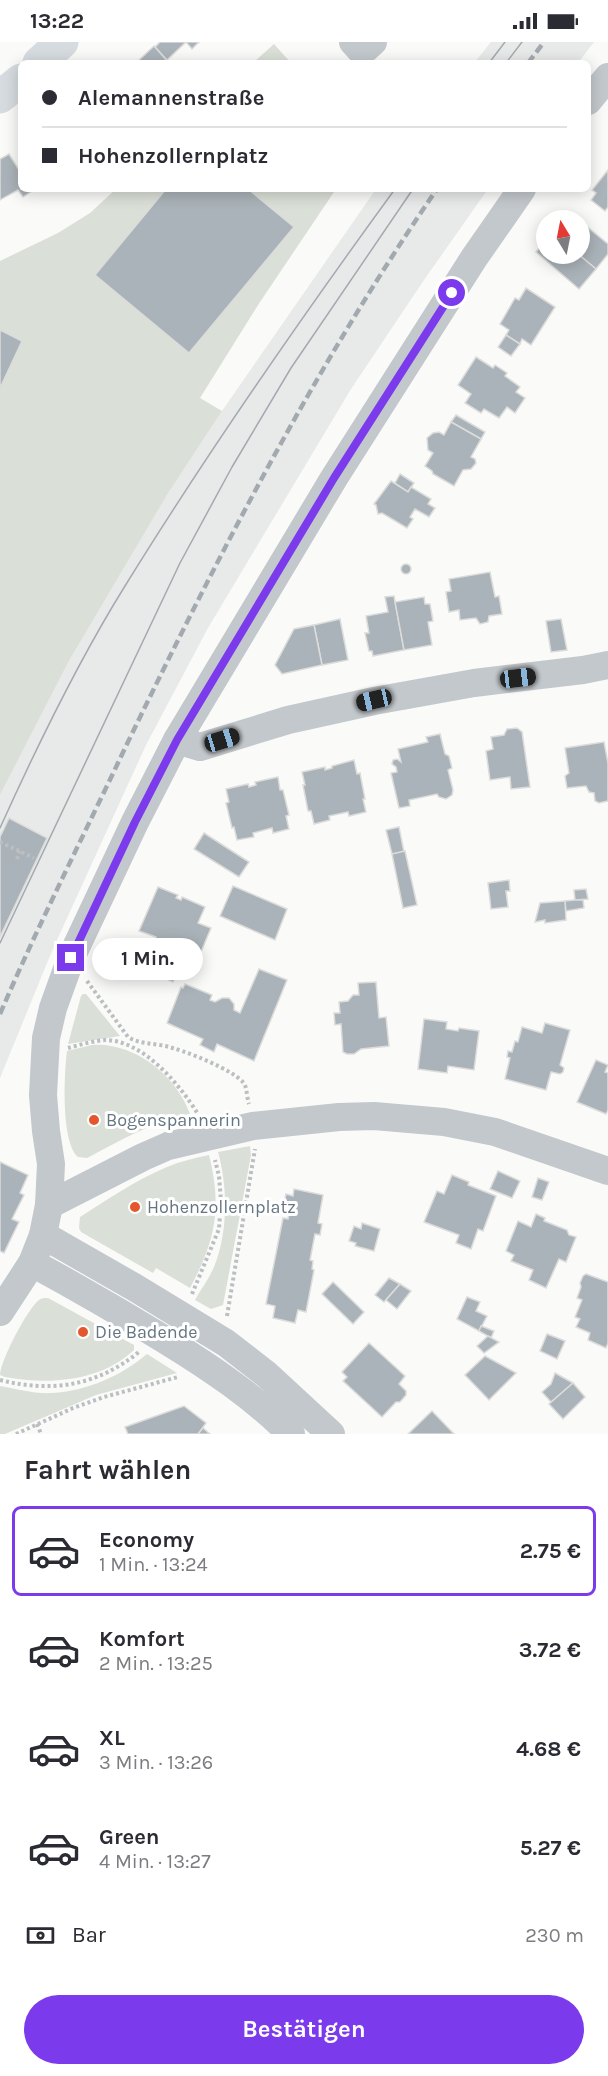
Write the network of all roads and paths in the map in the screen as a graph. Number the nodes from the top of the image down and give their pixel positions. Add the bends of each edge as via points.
1 (62, 42) edge
2 (353, 42) edge
3 (373, 42) edge
4 (42, 60) edge
5 (608, 77) edge
6 (18, 82) edge
7 (0, 97) edge
8 (591, 97) edge
9 (520, 192) edge
10 (608, 665) edge
11 (177, 740) junction
12 (0, 842) edge
13 (20, 851) junction
14 (34, 858) dead end
15 (17, 860) dead end
16 (83, 976) dead end
17 (136, 1042) junction
18 (135, 1049) junction
19 (63, 1050) dead end
20 (249, 1105) dead end
21 (198, 1115) dead end
22 (255, 1142) dead end
23 (214, 1154) dead end
24 (608, 1171) edge
25 (50, 1205) junction
26 (43, 1235) junction
27 (32, 1263) junction
28 (189, 1300) dead end
29 (0, 1312) edge
30 (226, 1321) dead end
31 (144, 1347) dead end
32 (245, 1358) junction
33 (183, 1373) dead end
34 (0, 1380) edge
35 (228, 1380) junction
36 (37, 1424) junction
37 (16, 1434) edge
38 (42, 1434) edge
39 (291, 1434) edge
40 (331, 1434) edge

1 - 4 main road
2 - 3 street via 362,52
5 - 8 street
6 - 7 main road
9 - 11 street via 334,478
10 - 11 street via 374,700 288,720 200,747
11 - 25 street via 71,958 53,1008 46,1038 43,1095 51,1164
12 - 13 path
13 - 14 path
13 - 15 path
16 - 17 path via 128,1037
17 - 18 path
17 - 20 path via 179,1048 229,1072 244,1084
18 - 19 path via 106,1040
18 - 21 path via 167,1073
22 - 30 path
23 - 28 path via 221,1201 219,1229
24 - 25 street via 495,1132 444,1122 339,1117 253,1126 168,1146
25 - 26 street
26 - 27 street
26 - 32 street
27 - 29 street
27 - 35 street via 109,1305
31 - 34 path via 118,1367 80,1382 41,1387
32 - 35 street
32 - 40 street
33 - 36 path via 84,1404
35 - 39 street
36 - 37 path
36 - 38 path

